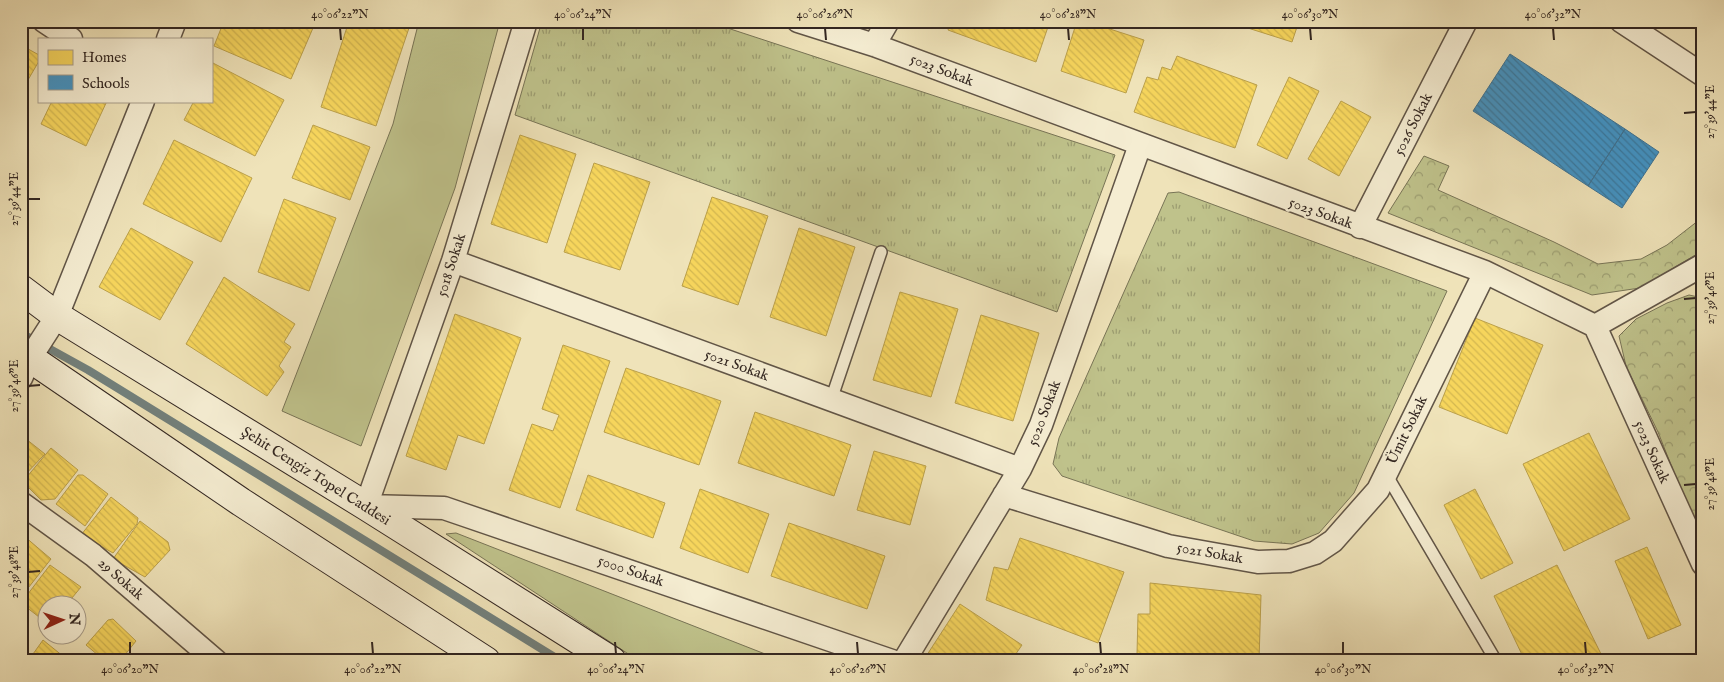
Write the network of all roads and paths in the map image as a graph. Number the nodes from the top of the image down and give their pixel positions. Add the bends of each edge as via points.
1 (44, 21) edge
2 (176, 21) edge
3 (526, 21) edge
4 (798, 21) edge
5 (888, 21) edge
6 (1466, 21) edge
7 (1620, 21) edge
8 (70, 38) edge
9 (168, 38) edge
10 (874, 45) junction
11 (1703, 74) edge
12 (143, 102) edge
13 (1140, 145) junction
14 (1360, 227) junction
15 (881, 252) dead end
16 (453, 261) junction
17 (1703, 266) edge
18 (1485, 272) junction
19 (21, 289) edge
20 (57, 316) junction
21 (1595, 326) junction
22 (24, 363) edge
23 (831, 400) junction
24 (1020, 469) junction
25 (1386, 474) junction
26 (1004, 495) junction
27 (21, 503) edge
28 (366, 506) junction
29 (1703, 564) edge
30 (476, 658) edge
31 (1703, 658) edge
32 (216, 661) edge
33 (612, 661) edge
34 (892, 661) edge
35 (904, 661) edge
36 (1496, 661) edge
37 (1695, 661) edge

1 - 8 street
2 - 9 street
3 - 16 street, 5018 Sokak
4 - 10 street, 5023 Sokak
5 - 10 street
6 - 14 street, 5026 Sokak
7 - 11 street
10 - 13 street, 5023 Sokak
12 - 20 street
13 - 14 street, 5023 Sokak
13 - 24 street, 5020 Sokak via 1041,425
14 - 18 street, 5023 Sokak
15 - 23 lane
16 - 23 street, 5021 Sokak
16 - 28 street, 5018 Sokak
17 - 21 street
18 - 21 street, 5023 Sokak
18 - 25 street, Ümit Sokak
19 - 20 main road, Şehit Cengiz Topel Caddesi
20 - 22 street
20 - 28 main road, Şehit Cengiz Topel Caddesi
21 - 29 street, 5023 Sokak
22 - 30 main road
23 - 24 street, 5021 Sokak
24 - 26 street, 5020 Sokak
25 - 26 street, 5021 Sokak via 1378,490 1333,541 1315,553 1289,561 1258,562 1168,546
25 - 36 lane, Ümit Sokak
26 - 35 street, 5020 Sokak
27 - 32 street, 29 Sokak via 93,554
28 - 33 main road, Şehit Cengiz Topel Caddesi
28 - 34 street, 5000 Sokak via 444,508
31 - 37 lane

